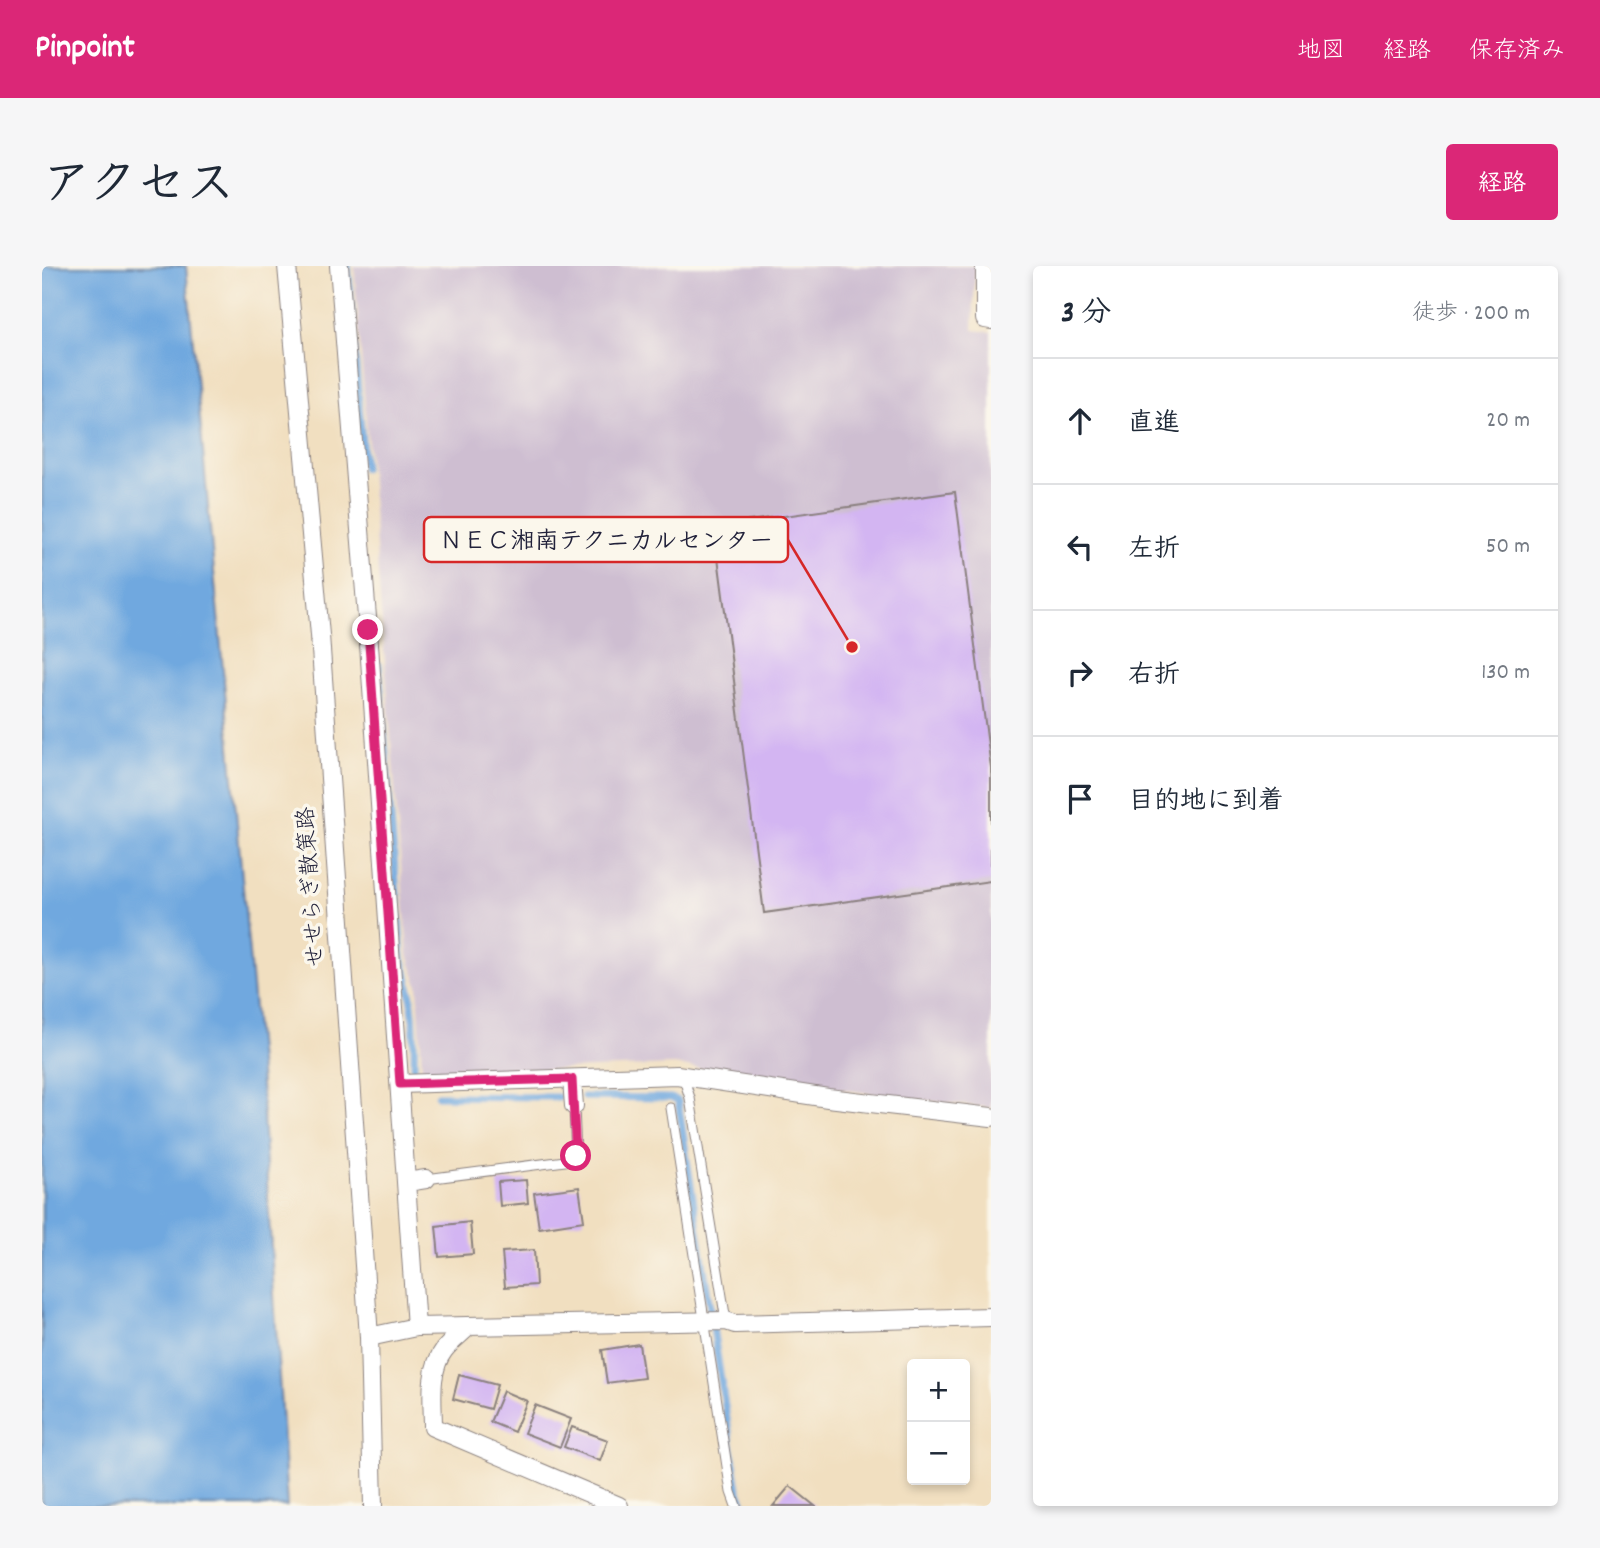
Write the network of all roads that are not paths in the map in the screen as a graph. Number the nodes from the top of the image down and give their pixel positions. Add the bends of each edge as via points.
1 (287, 266) edge
2 (339, 266) edge
3 (985, 266) edge
4 (991, 320) edge
5 (683, 1076) junction
6 (572, 1079) junction
7 (400, 1084) junction
8 (574, 1106) joint
9 (671, 1108) dead end
10 (991, 1117) edge
11 (426, 1180) joint
12 (407, 1182) junction
13 (991, 1317) edge
14 (726, 1321) junction
15 (704, 1322) junction
16 (469, 1326) junction
17 (416, 1327) junction
18 (369, 1337) junction
19 (373, 1506) edge
20 (619, 1506) edge
21 (736, 1506) edge

1 - 18 street, せせらぎ散策路 via 320,635
2 - 7 street
3 - 4 street via 985,319
5 - 6 street
5 - 10 street
5 - 14 lane
6 - 7 street
6 - 8 street
7 - 12 street
8 - 11 lane via 576,1156
9 - 15 lane
11 - 12 street
12 - 17 street
13 - 14 street
14 - 15 street
15 - 16 street
15 - 21 lane via 730,1492
16 - 17 street
16 - 20 street via 446,1348 433,1374 433,1427
17 - 18 street
18 - 19 street, せせらぎ散策路

